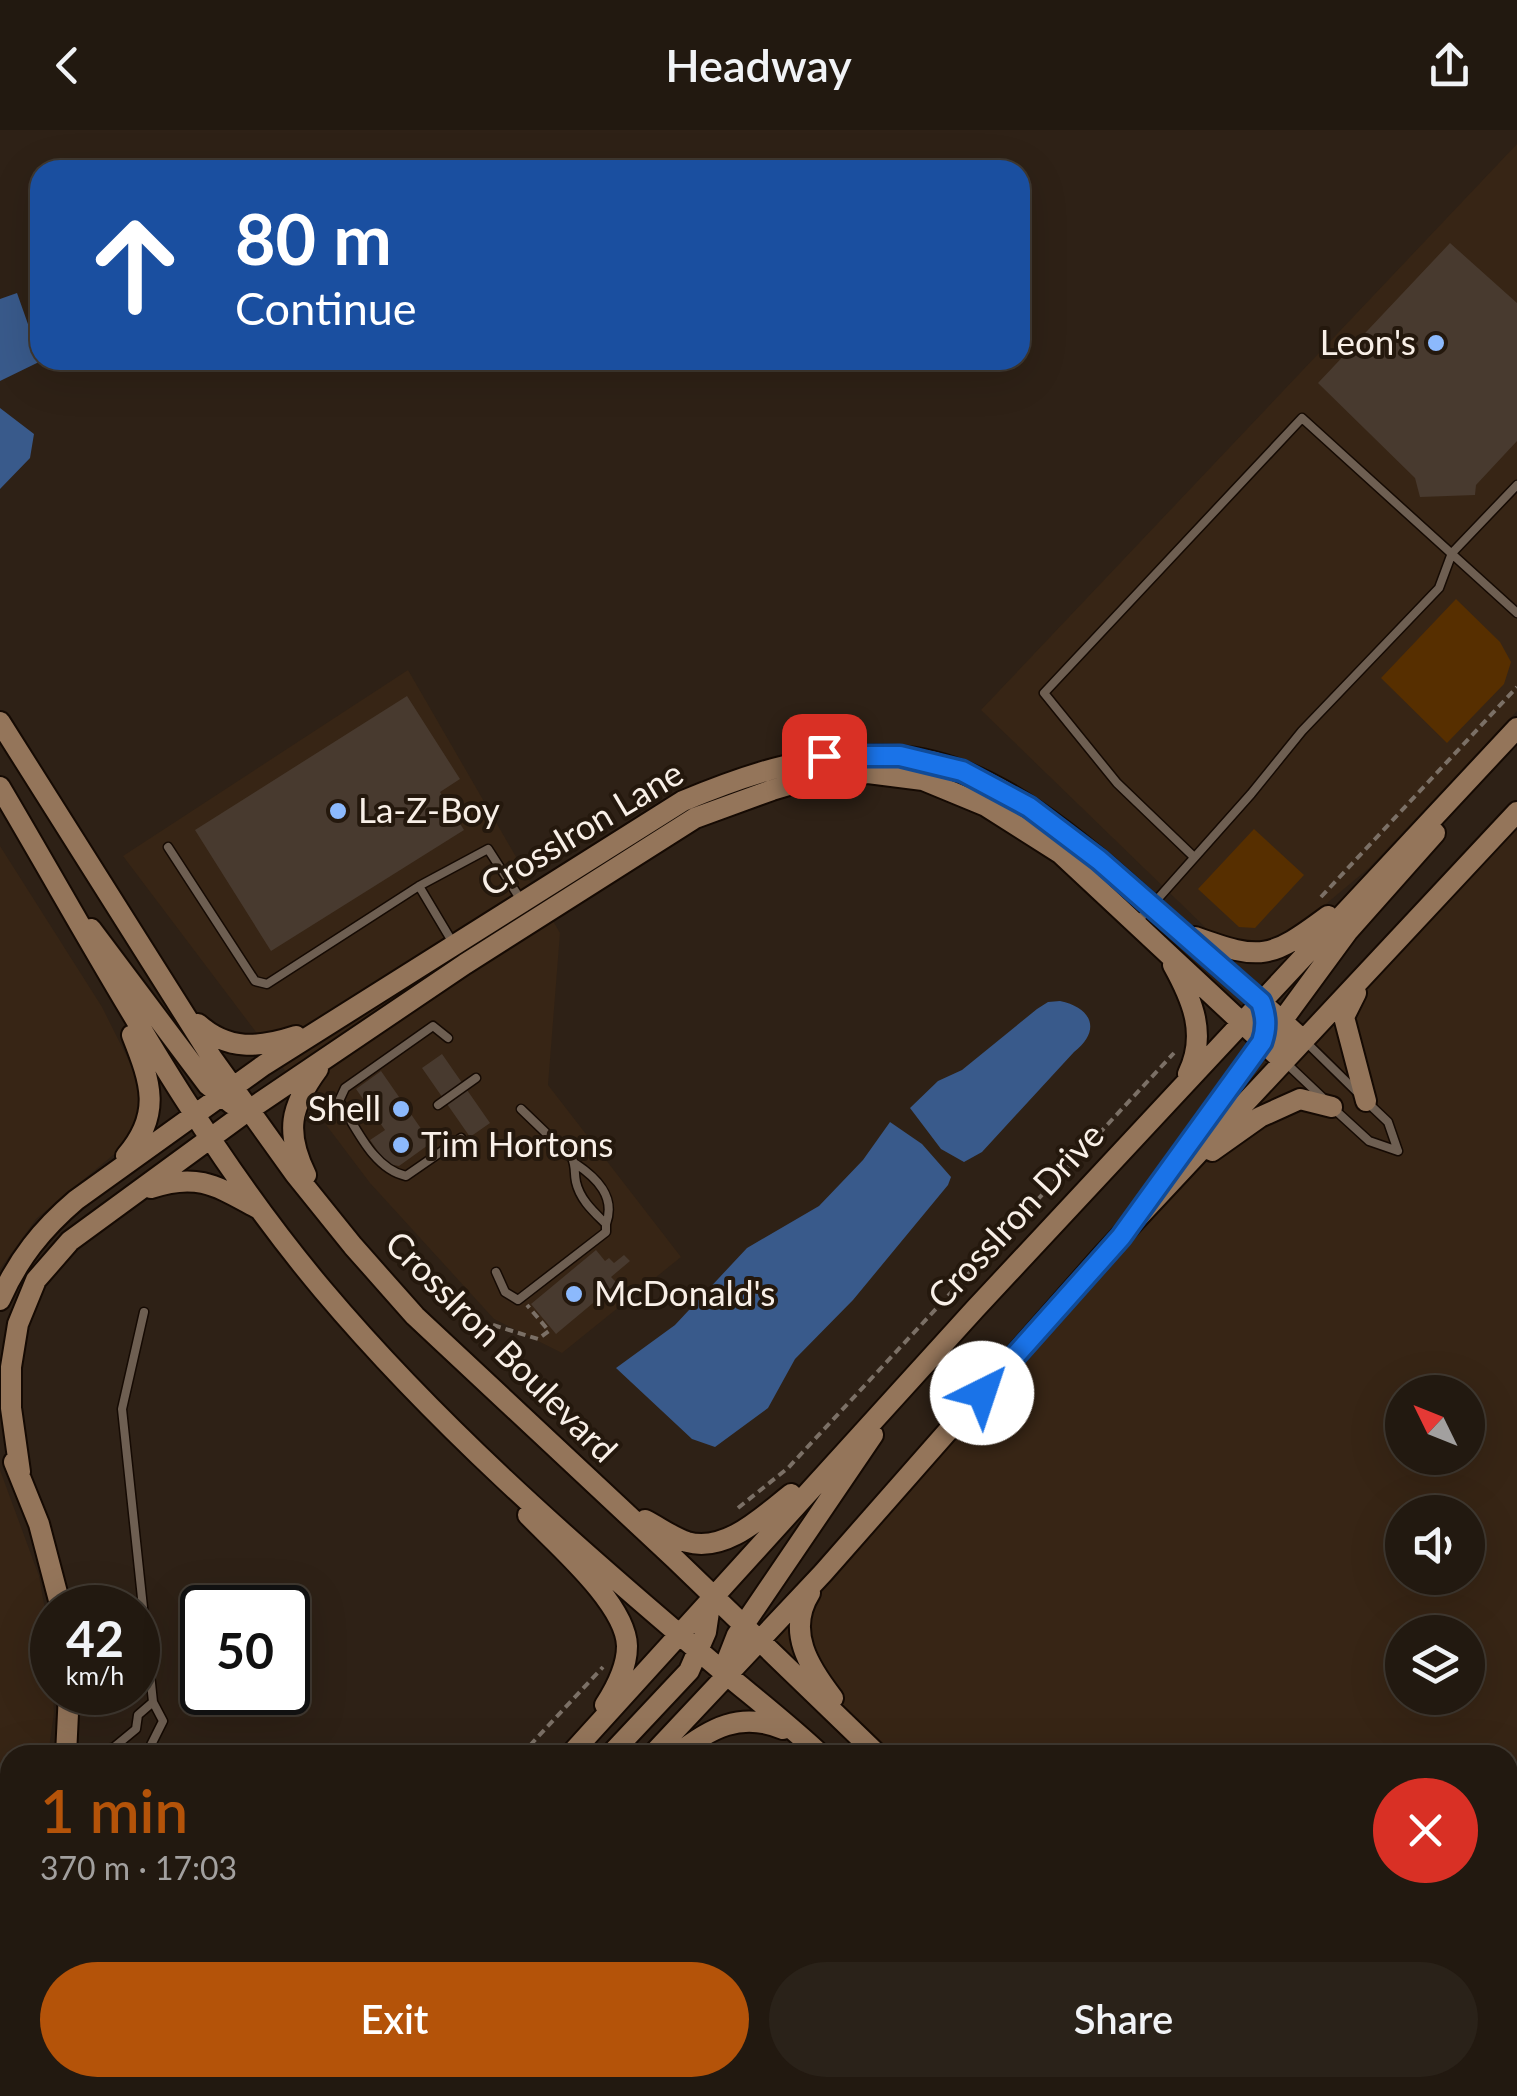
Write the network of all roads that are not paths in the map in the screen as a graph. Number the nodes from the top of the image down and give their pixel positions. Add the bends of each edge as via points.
1 (1517, 485) edge
2 (1452, 554) junction
3 (1517, 612) edge
4 (0, 722) edge
5 (1516, 729) edge
6 (1466, 782) junction
7 (0, 786) edge
8 (1517, 812) edge
9 (168, 847) dead end
10 (1194, 858) junction
11 (1092, 868) junction
12 (419, 886) junction
13 (1369, 886) junction
14 (70, 905) junction
15 (1151, 905) junction
16 (529, 911) junction
17 (1136, 923) junction
18 (1182, 932) junction
19 (1165, 950) junction
20 (460, 955) junction
21 (1366, 974) junction
22 (109, 978) junction
23 (1261, 1002) junction
24 (178, 1006) junction
25 (1282, 1021) junction
26 (1241, 1022) junction
27 (322, 1028) junction
28 (448, 1038) dead end
29 (1304, 1040) junction
30 (1262, 1042) junction
31 (330, 1054) junction
32 (1284, 1061) junction
33 (476, 1078) dead end
34 (1183, 1084) junction
35 (226, 1092) junction
36 (1366, 1101) junction
37 (438, 1104) dead end
38 (1332, 1107) junction
39 (521, 1109) dead end
40 (249, 1110) junction
41 (196, 1115) junction
42 (461, 1138) dead end
43 (212, 1139) junction
44 (576, 1164) junction
45 (1178, 1176) junction
46 (108, 1177) junction
47 (126, 1198) junction
48 (323, 1208) junction
49 (262, 1211) junction
50 (606, 1224) junction
51 (1121, 1237) junction
52 (496, 1272) dead end
53 (0, 1300) edge
54 (144, 1312) dead end
55 (378, 1352) junction
56 (934, 1354) junction
57 (0, 1435) edge
58 (859, 1435) junction
59 (20, 1472) junction
60 (616, 1506) junction
61 (823, 1574) junction
62 (55, 1585) edge
63 (141, 1585) edge
64 (712, 1596) junction
65 (678, 1633) junction
66 (751, 1633) junction
67 (699, 1652) junction
68 (726, 1675) junction
69 (68, 1715) edge
70 (138, 1715) edge
71 (160, 1715) edge
72 (802, 1737) junction
73 (66, 1745) edge
74 (117, 1745) edge
75 (151, 1745) edge
76 (578, 1745) edge
77 (580, 1745) edge
78 (619, 1745) edge
79 (661, 1745) edge
80 (689, 1745) edge
81 (811, 1745) edge
82 (868, 1745) edge
83 (870, 1745) edge

1 - 2 lane
2 - 3 lane
2 - 10 lane via 1439,588 1302,731
2 - 10 lane via 1302,418 1044,693 1116,783
4 - 24 street
5 - 6 street, CrossIron Drive
6 - 13 street, CrossIron Drive
6 - 25 street via 1429,842 1348,931
7 - 14 street
8 - 21 street
9 - 12 lane via 255,981 268,984
10 - 15 lane
11 - 15 street
11 - 16 street, CrossIron Lane via 986,806 924,780 834,776 695,818
11 - 17 street
12 - 16 lane via 488,848
12 - 20 lane
13 - 18 street via 1272,952 1234,951
13 - 23 street, CrossIron Drive
14 - 22 street
14 - 35 street via 196,1070
15 - 17 lane
15 - 18 street
16 - 20 street, CrossIron Lane
17 - 19 street
18 - 23 street
19 - 26 street
19 - 34 street via 1197,1024 1194,1062
20 - 27 street, CrossIron Lane
20 - 31 street, CrossIron Lane
21 - 29 street
21 - 36 street via 1344,1017
22 - 41 street
22 - 46 street via 151,1099 140,1137
23 - 25 street
23 - 26 street, CrossIron Drive
23 - 30 street
24 - 27 street via 233,1045 255,1046
24 - 35 street
25 - 29 street
25 - 32 street
26 - 30 street
26 - 34 street, CrossIron Drive
27 - 35 street, CrossIron Lane
28 - 42 lane via 432,1026 345,1088 339,1101 382,1165 397,1174 406,1176
29 - 32 street
29 - 36 lane
30 - 32 street
30 - 51 street
31 - 40 street, CrossIron Lane
31 - 48 street via 301,1094 292,1121 292,1141
32 - 38 lane
32 - 45 street
33 - 37 lane
34 - 56 street, CrossIron Drive
35 - 40 street
35 - 41 street, CrossIron Lane
36 - 38 lane via 1388,1122 1398,1151 1369,1141
38 - 45 street via 1300,1099 1260,1117
39 - 44 lane
40 - 43 street, CrossIron Lane
40 - 48 street, CrossIron Boulevard
41 - 43 street
41 - 46 street, CrossIron Lane
43 - 47 street, CrossIron Lane
43 - 49 street
44 - 50 lane via 578,1188
44 - 50 lane via 608,1198
45 - 51 street
46 - 53 street via 49,1223
47 - 49 street via 177,1180 198,1180
47 - 59 street, CrossIron Lane via 60,1251 28,1297 11,1367
48 - 60 street, CrossIron Boulevard via 415,1316
49 - 55 street
50 - 52 lane via 606,1232 518,1300 505,1292
51 - 61 street
54 - 63 lane via 122,1409
55 - 65 street via 476,1452
55 - 76 street via 617,1616 627,1645 624,1671
56 - 58 street, CrossIron Drive
56 - 66 street via 878,1428
57 - 59 street
58 - 60 street via 762,1517 718,1541 684,1541
58 - 64 street, CrossIron Drive
59 - 62 street
60 - 64 street, CrossIron Boulevard
61 - 66 street
61 - 83 street via 800,1613 806,1658
64 - 65 street, CrossIron Drive
64 - 66 street, CrossIron Boulevard
64 - 67 street
65 - 67 street
65 - 77 street, CrossIron Drive
66 - 68 street via 728,1658
66 - 82 street, CrossIron Boulevard
67 - 68 street
67 - 78 street
68 - 72 street
68 - 79 street
69 - 73 street
70 - 74 lane via 136,1729
71 - 75 lane
72 - 80 street via 748,1719 708,1731
72 - 81 street

